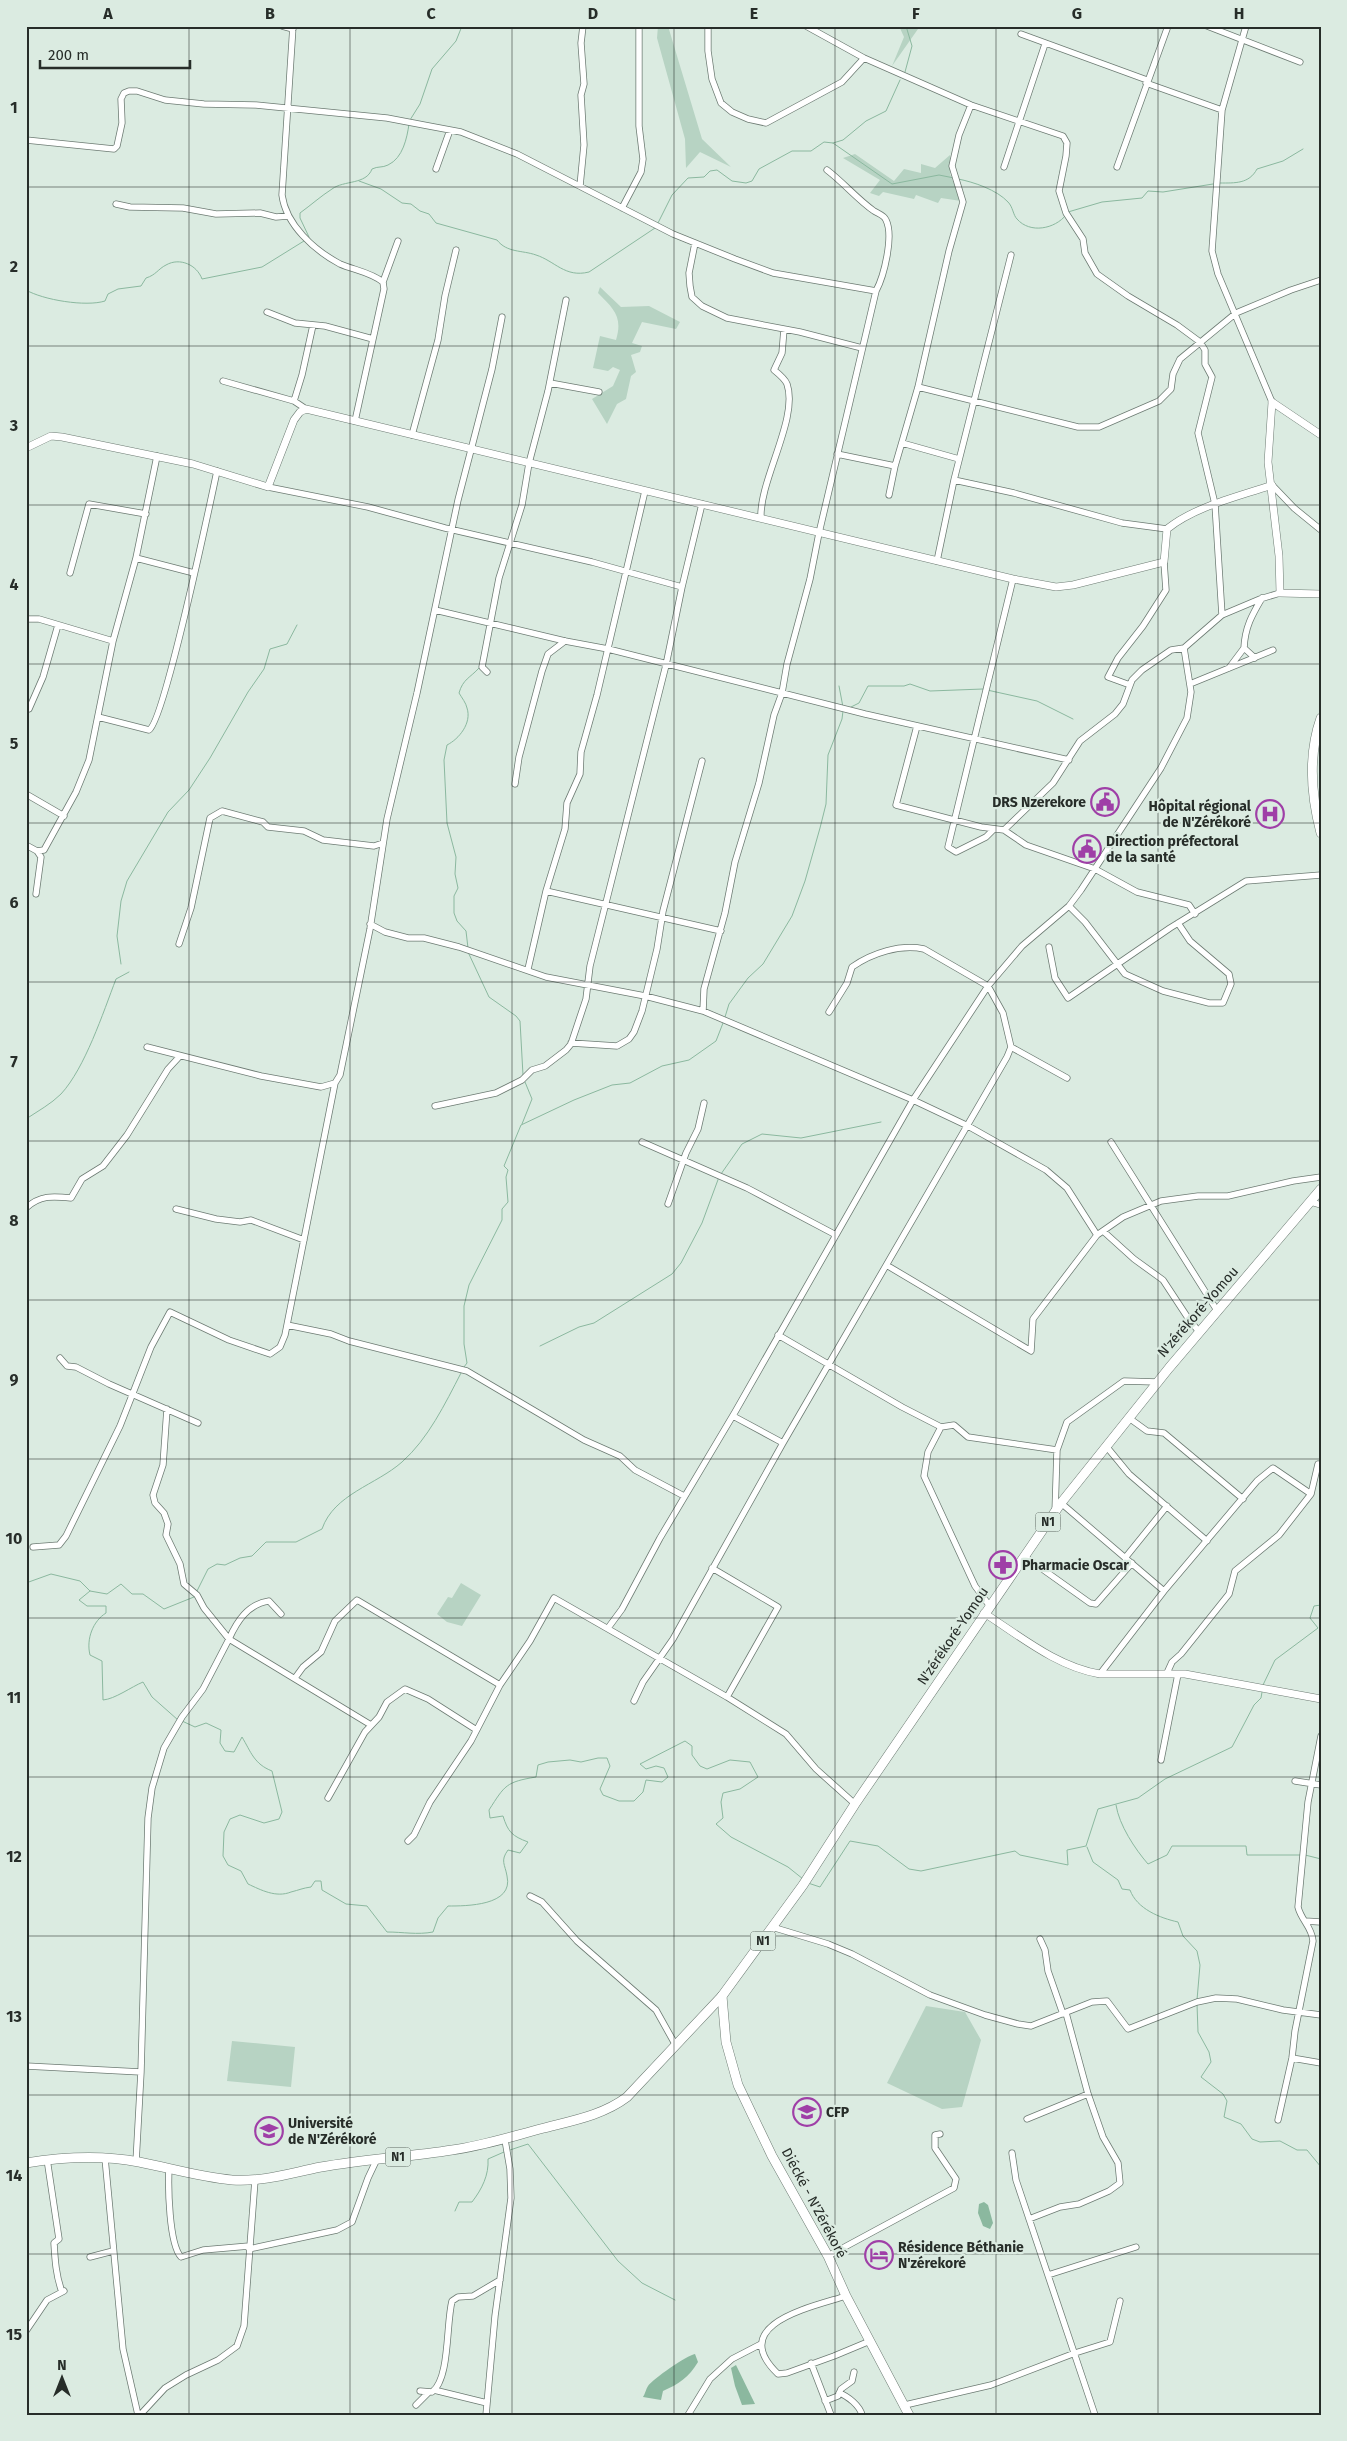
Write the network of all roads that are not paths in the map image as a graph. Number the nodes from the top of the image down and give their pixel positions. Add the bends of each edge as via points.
1 (282, 26) edge
2 (583, 26) edge
3 (639, 26) edge
4 (708, 26) edge
5 (806, 26) edge
6 (1168, 26) edge
7 (1207, 26) edge
8 (1246, 26) edge
9 (293, 28) edge
10 (1021, 34) dead end
11 (1241, 40) junction
12 (1045, 44) junction
13 (864, 58) junction
14 (1300, 62) dead end
15 (1146, 82) junction
16 (971, 105) junction
17 (286, 110) junction
18 (1222, 110) junction
19 (1019, 121) junction
20 (450, 130) junction
21 (26, 140) edge
22 (1004, 167) dead end
23 (1117, 167) dead end
24 (436, 169) dead end
25 (827, 170) dead end
26 (580, 186) junction
27 (116, 204) dead end
28 (622, 208) junction
29 (288, 216) junction
30 (398, 241) dead end
31 (695, 243) junction
32 (456, 250) dead end
33 (1010, 255) dead end
34 (1321, 280) edge
35 (383, 282) junction
36 (876, 291) junction
37 (566, 300) dead end
38 (267, 312) dead end
39 (1236, 313) junction
40 (502, 317) dead end
41 (313, 325) junction
42 (784, 329) junction
43 (373, 339) junction
44 (1200, 342) junction
45 (862, 348) junction
46 (222, 381) dead end
47 (550, 383) junction
48 (918, 387) junction
49 (599, 392) dead end
50 (294, 401) junction
51 (974, 401) junction
52 (1272, 402) junction
53 (306, 410) junction
54 (355, 421) junction
55 (412, 435) junction
56 (1321, 435) edge
57 (902, 443) junction
58 (26, 448) edge
59 (471, 448) junction
60 (837, 454) junction
61 (157, 456) junction
62 (959, 459) junction
63 (529, 462) junction
64 (895, 466) junction
65 (217, 471) junction
66 (954, 480) junction
67 (1272, 485) junction
68 (268, 487) junction
69 (645, 491) junction
70 (889, 495) dead end
71 (702, 504) junction
72 (1215, 504) junction
73 (146, 514) junction
74 (761, 518) junction
75 (1167, 529) junction
76 (452, 530) junction
77 (1321, 530) edge
78 (819, 533) junction
79 (509, 542) junction
80 (136, 558) junction
81 (937, 561) junction
82 (1164, 562) junction
83 (70, 573) dead end
84 (194, 573) junction
85 (626, 573) junction
86 (1012, 579) junction
87 (682, 588) junction
88 (1280, 593) junction
89 (1321, 594) edge
90 (1262, 598) junction
91 (435, 610) junction
92 (1222, 615) junction
93 (26, 619) edge
94 (491, 623) junction
95 (58, 625) junction
96 (113, 641) junction
97 (565, 641) junction
98 (608, 648) junction
99 (1184, 648) junction
100 (1244, 648) junction
101 (1274, 650) dead end
102 (1255, 658) junction
103 (666, 665) junction
104 (1228, 669) junction
105 (487, 672) dead end
106 (1190, 684) junction
107 (1130, 685) junction
108 (782, 693) junction
109 (26, 698) edge
110 (33, 699) junction
111 (26, 710) edge
112 (98, 718) junction
113 (1321, 718) edge
114 (917, 726) junction
115 (976, 739) junction
116 (1069, 760) junction
117 (702, 761) dead end
118 (1316, 777) edge
119 (516, 784) dead end
120 (26, 794) edge
121 (64, 816) junction
122 (955, 820) junction
123 (993, 830) junction
124 (1004, 830) junction
125 (1321, 833) edge
126 (383, 843) junction
127 (26, 845) edge
128 (44, 850) junction
129 (37, 851) junction
130 (42, 857) junction
131 (1095, 869) junction
132 (1321, 875) edge
133 (546, 890) junction
134 (36, 894) dead end
135 (605, 904) junction
136 (1069, 906) junction
137 (1194, 914) junction
138 (662, 918) junction
139 (1178, 923) junction
140 (370, 924) junction
141 (720, 931) junction
142 (179, 944) dead end
143 (1049, 947) dead end
144 (1116, 965) junction
145 (528, 969) junction
146 (588, 986) junction
147 (988, 986) junction
148 (644, 996) junction
149 (703, 1011) junction
150 (829, 1012) dead end
151 (571, 1043) junction
152 (147, 1047) dead end
153 (1011, 1047) junction
154 (180, 1056) junction
155 (1067, 1078) dead end
156 (335, 1083) junction
157 (913, 1100) junction
158 (704, 1103) dead end
159 (435, 1106) dead end
160 (968, 1126) junction
161 (642, 1142) dead end
162 (1111, 1142) dead end
163 (683, 1160) junction
164 (1321, 1177) edge
165 (1321, 1189) edge
166 (1311, 1202) junction
167 (668, 1204) dead end
168 (1321, 1205) edge
169 (27, 1206) edge
170 (1152, 1206) junction
171 (176, 1209) dead end
172 (1103, 1231) junction
173 (836, 1235) junction
174 (1097, 1235) junction
175 (304, 1240) junction
176 (888, 1266) junction
177 (1218, 1312) junction
178 (287, 1325) junction
179 (1200, 1333) junction
180 (778, 1335) junction
181 (60, 1358) dead end
182 (830, 1364) junction
183 (1157, 1382) junction
184 (133, 1394) junction
185 (167, 1409) junction
186 (733, 1416) junction
187 (1129, 1418) junction
188 (198, 1423) dead end
189 (941, 1427) junction
190 (783, 1443) junction
191 (1106, 1446) junction
192 (1057, 1450) junction
193 (1318, 1464) dead end
194 (1311, 1494) junction
195 (684, 1496) junction
196 (1243, 1499) junction
197 (1061, 1503) junction
198 (1167, 1506) junction
199 (1055, 1512) junction
200 (1207, 1541) junction
201 (33, 1547) dead end
202 (1024, 1556) junction
203 (1125, 1558) junction
204 (1132, 1563) junction
205 (712, 1568) junction
206 (1164, 1591) junction
207 (989, 1605) junction
208 (984, 1613) junction
209 (282, 1614) dead end
210 (608, 1628) junction
211 (229, 1639) junction
212 (661, 1659) junction
213 (1167, 1673) junction
214 (1100, 1674) junction
215 (1178, 1674) junction
216 (295, 1678) junction
217 (500, 1685) junction
218 (727, 1697) junction
219 (1321, 1699) edge
220 (634, 1701) dead end
221 (371, 1725) junction
222 (475, 1729) junction
223 (1321, 1736) edge
224 (1161, 1760) dead end
225 (1295, 1781) dead end
226 (1311, 1784) junction
227 (1321, 1786) edge
228 (328, 1798) dead end
229 (855, 1804) junction
230 (408, 1841) dead end
231 (530, 1896) dead end
232 (1305, 1921) junction
233 (1321, 1922) edge
234 (772, 1928) junction
235 (1040, 1939) dead end
236 (722, 1996) junction
237 (1300, 2012) junction
238 (1064, 2014) junction
239 (1321, 2015) edge
240 (675, 2044) junction
241 (1292, 2058) junction
242 (1321, 2063) edge
243 (26, 2066) edge
244 (141, 2072) junction
245 (1088, 2094) junction
246 (1027, 2119) dead end
247 (1278, 2120) dead end
248 (940, 2134) dead end
249 (506, 2140) junction
250 (1012, 2153) dead end
251 (104, 2158) junction
252 (47, 2159) junction
253 (377, 2159) junction
254 (136, 2162) junction
255 (26, 2163) edge
256 (169, 2168) junction
257 (255, 2180) junction
258 (1029, 2219) junction
259 (1136, 2247) dead end
260 (249, 2248) junction
261 (113, 2251) junction
262 (828, 2256) junction
263 (90, 2257) dead end
264 (1048, 2275) junction
265 (500, 2280) junction
266 (846, 2296) junction
267 (1120, 2301) dead end
268 (26, 2331) edge
269 (870, 2341) junction
270 (761, 2344) junction
271 (1075, 2353) junction
272 (811, 2363) junction
273 (854, 2372) dead end
274 (420, 2391) dead end
275 (432, 2391) junction
276 (839, 2393) junction
277 (825, 2401) junction
278 (487, 2403) junction
279 (905, 2404) junction
280 (416, 2405) dead end
281 (139, 2415) edge
282 (486, 2415) edge
283 (688, 2415) edge
284 (831, 2415) edge
285 (862, 2415) edge
286 (909, 2415) edge
287 (1095, 2415) edge

1 - 9 street
2 - 26 street via 584,84 581,95 584,145
3 - 28 street via 639,126 643,159 641,172
4 - 13 street via 712,79 722,103 732,112 766,123 842,82
5 - 13 street
6 - 15 street
7 - 11 street
8 - 11 street
9 - 17 street
10 - 12 street
11 - 14 street
11 - 18 street
12 - 15 street
12 - 19 street
13 - 16 street
15 - 18 street
15 - 23 street
16 - 19 street
16 - 48 street via 954,151 952,166 963,202
17 - 20 street via 387,118
17 - 21 street via 256,105 165,100 129,91 121,99 122,123 114,148
17 - 29 street via 282,195
18 - 39 street via 1213,259
19 - 22 street
19 - 44 street via 1062,136 1067,143 1060,191 1066,213 1097,274
20 - 24 street
20 - 26 street via 517,154
25 - 36 street via 861,201 885,217 889,227 888,250 882,281
26 - 28 street
27 - 29 street via 183,208 216,214
28 - 31 street
29 - 35 street via 307,239 340,264
30 - 35 street
31 - 36 street via 773,273
31 - 42 street via 689,273 692,297 702,306 728,318
32 - 55 street via 438,340
33 - 51 street
34 - 39 street
35 - 43 street
36 - 45 street
37 - 47 street
38 - 41 street via 295,323
39 - 44 street
39 - 52 street
40 - 59 street
41 - 43 street
41 - 50 street
42 - 45 street
42 - 74 street via 782,353 774,370 787,385 788,409 762,500
43 - 54 street
44 - 51 street via 1180,358 1171,389 1159,401 1099,426 1078,427
44 - 72 street via 1212,377 1198,433
45 - 60 street
46 - 50 street
47 - 49 street
47 - 63 street
48 - 51 street
48 - 57 street
50 - 53 street
51 - 62 street
52 - 56 street
52 - 67 street via 1268,462
53 - 54 street
53 - 68 street via 294,420
54 - 55 street
55 - 59 street
57 - 62 street
57 - 64 street
58 - 61 street via 51,436
59 - 63 street
59 - 76 street
60 - 64 street
60 - 78 street
61 - 65 street
61 - 73 street
62 - 66 street
63 - 69 street
63 - 79 street via 522,505
64 - 70 street
65 - 68 street
65 - 84 street
66 - 75 street via 1122,523
66 - 81 street
67 - 72 street
67 - 77 street
67 - 88 street
68 - 76 street
69 - 71 street
69 - 85 street
71 - 74 street
71 - 87 street
72 - 75 street via 1178,520
72 - 92 street
73 - 80 street
73 - 83 street via 89,504
74 - 78 street
75 - 82 street
76 - 79 street
76 - 91 street
78 - 81 street
78 - 108 street
79 - 85 street
79 - 94 street
80 - 84 street
80 - 96 street
81 - 86 street
82 - 86 street via 1056,587
82 - 107 street via 1166,590 1108,677
84 - 112 street via 152,729
85 - 87 street
85 - 98 street
86 - 115 street
87 - 103 street
88 - 89 street
88 - 90 street
90 - 92 street
90 - 100 street via 1245,630
91 - 94 street
91 - 126 street
92 - 99 street
93 - 95 street
94 - 97 street
94 - 105 street via 482,667
95 - 96 street
95 - 110 street
96 - 112 street
97 - 98 street
97 - 119 street via 548,654 542,671 519,758
98 - 103 street
98 - 133 street via 581,752 580,774 567,804 565,829
99 - 106 street
99 - 107 street via 1171,650 1142,670
100 - 102 street
100 - 104 street
101 - 102 street
102 - 104 street
103 - 108 street
103 - 135 street
104 - 106 street
106 - 131 street via 1190,706 1179,735
107 - 116 street via 1123,704 1115,714 1080,741
108 - 114 street
108 - 141 street via 735,862
109 - 110 street
110 - 111 street
112 - 121 street via 89,760
113 - 118 main road via 1312,757
114 - 115 street
114 - 122 street via 896,805
115 - 116 street
115 - 122 street
116 - 124 street via 1053,783
117 - 138 street
118 - 125 main road via 1313,798
120 - 121 street
121 - 128 street
122 - 123 street
122 - 123 street via 948,847 956,852
123 - 124 street
124 - 131 street via 1026,845
126 - 140 street
126 - 142 street via 374,846 323,840 304,831 268,827 263,822 222,811 210,818
127 - 129 street
128 - 129 street
128 - 130 street
129 - 130 street
130 - 134 street
131 - 136 street
131 - 137 street via 1137,892 1189,905
132 - 137 street via 1246,881
133 - 135 street
133 - 145 street
135 - 138 street
135 - 146 street
136 - 144 street via 1085,922
136 - 147 street via 1022,946
137 - 139 street
138 - 141 street
138 - 148 street
139 - 144 street
139 - 144 street via 1190,941 1229,974 1232,984 1223,1003 1189,998 1144,984
140 - 145 street via 385,932 432,940
140 - 156 street via 340,1075
141 - 149 street via 704,989
143 - 144 street via 1055,978 1068,998
145 - 146 street via 546,977
146 - 148 street
146 - 151 street
147 - 150 street via 924,949 905,946 867,958 852,967 847,983
147 - 153 street via 1003,1013
147 - 157 street
148 - 149 street
148 - 151 street via 642,1011 629,1040 617,1046
149 - 157 street
151 - 159 street via 545,1066 536,1067 522,1080 496,1093
152 - 154 street
153 - 155 street
153 - 160 street
154 - 156 street via 320,1087
154 - 169 street via 168,1068 103,1166 82,1179 71,1198 48,1196
156 - 175 street
157 - 160 street
157 - 173 street
158 - 163 street via 698,1129
160 - 174 street via 1046,1170 1067,1188
160 - 176 street
161 - 163 street
162 - 170 street
163 - 167 street
163 - 173 street via 747,1188
164 - 170 street via 1284,1182 1249,1193 1186,1197
165 - 166 main road, N'zérékoré-Yomou / N1
166 - 168 street
166 - 177 main road, N'zérékoré-Yomou / N1
170 - 172 street via 1123,1217
170 - 177 street
171 - 175 street via 216,1219 251,1220
172 - 174 street
172 - 179 street via 1163,1280
173 - 180 street
174 - 176 street via 1033,1319 1030,1351
175 - 178 street
176 - 182 street
177 - 179 main road, N'zérékoré-Yomou / N1
178 - 184 street via 280,1347 270,1354 229,1340 170,1312 151,1347
178 - 195 street via 464,1370 584,1440 620,1456 635,1470
179 - 183 main road, N'zérékoré-Yomou / N1
180 - 182 street
180 - 186 street
181 - 184 street via 67,1366 76,1367
182 - 189 street
182 - 190 street
183 - 187 main road, N'zérékoré-Yomou / N1
183 - 192 street via 1124,1381 1067,1422
184 - 185 street
184 - 201 street via 66,1536 59,1546
185 - 188 street
185 - 211 street via 163,1465 153,1495 168,1524 166,1535 180,1564 184,1584 196,1593
186 - 190 street
186 - 195 street
187 - 191 main road, N'zérékoré-Yomou / N1
187 - 196 street via 1147,1431 1164,1432
189 - 192 street via 954,1425 968,1437
189 - 207 street via 928,1452 924,1476 975,1586
190 - 205 street
191 - 197 main road, N'zérékoré-Yomou / N1
191 - 198 street via 1129,1474
192 - 199 street
193 - 194 street
194 - 196 street via 1273,1468
194 - 213 street via 1279,1535 1235,1571 1229,1594 1172,1662
195 - 210 street via 622,1609
196 - 200 street
197 - 199 main road, N'zérékoré-Yomou / N1
197 - 203 street
198 - 200 street
198 - 203 street
199 - 202 main road, N'zérékoré-Yomou / N1
200 - 206 street
202 - 204 street via 1096,1604
202 - 207 main road, N'zérékoré-Yomou / N1
203 - 204 street
204 - 206 street
205 - 212 street
205 - 218 street via 778,1607
206 - 214 street
207 - 208 main road, N'zérékoré-Yomou / N1
208 - 214 street via 1070,1667
208 - 229 main road, N'zérékoré-Yomou / N1
209 - 211 street via 268,1601 257,1603 248,1609
210 - 212 street
210 - 217 street via 554,1598
211 - 216 street
211 - 244 street via 203,1689 182,1716 164,1748 152,1788 148,1818
212 - 218 street
212 - 220 street
213 - 214 street
213 - 215 street
215 - 219 street
215 - 224 street
216 - 217 street via 320,1652 336,1621 357,1600
216 - 221 street
217 - 222 street
218 - 229 street via 786,1734 816,1769
221 - 222 street via 387,1702 405,1689 428,1699
221 - 228 street
222 - 230 street
223 - 226 street
225 - 226 street
226 - 227 street
226 - 232 street via 1298,1907
229 - 234 main road, N'zérékoré-Yomou / N1
231 - 240 street via 542,1902 576,1941 656,2010
232 - 233 street
232 - 237 street via 1313,1941
234 - 236 main road, N'zérékoré-Yomou / N1
234 - 238 street via 836,1947 930,1995 985,2015 1031,2026
235 - 238 street
236 - 240 main road, N1
236 - 262 main road, Diécké - N'Zérékoré via 726,2042 738,2085 772,2156
237 - 238 street via 1216,1998 1197,2002 1128,2029 1107,2001 1092,2002
237 - 239 street
237 - 241 street
238 - 245 street
240 - 249 main road, N1 via 640,2084 617,2104 597,2114
241 - 242 street
241 - 247 street
243 - 244 street
244 - 254 street
245 - 246 street
245 - 258 street via 1118,2163 1120,2183 1079,2204 1060,2207
248 - 262 street via 935,2135 934,2144 956,2178 954,2188
249 - 253 main road, N1
249 - 265 street via 511,2198
250 - 258 street via 1016,2180
251 - 252 main road, N1
251 - 254 main road, N1
251 - 261 street
252 - 255 main road, N1
252 - 268 street via 59,2239 54,2243 55,2258 58,2280 64,2291 41,2306
253 - 257 main road, N1
253 - 260 street via 352,2222 337,2230
254 - 256 main road, N1
256 - 257 main road, N1 via 222,2178
256 - 260 street via 169,2203 175,2246 181,2257 204,2250
257 - 260 street
258 - 264 street
259 - 264 street
260 - 281 street via 244,2326 237,2346 218,2360 165,2388
261 - 263 street
261 - 281 street via 123,2349
262 - 266 main road, Diécké - N'Zérékoré
264 - 271 street
265 - 275 street via 473,2296 458,2297 452,2301 444,2372
265 - 278 street
266 - 269 main road, Diécké - N'Zérékoré
266 - 270 street via 783,2319 765,2333
267 - 271 street via 1110,2342
269 - 272 street
269 - 279 main road, Diécké - N'Zérékoré
270 - 272 street via 778,2374
270 - 283 street via 732,2358 710,2379
271 - 279 street via 991,2385
271 - 287 street
272 - 277 street
273 - 276 street via 852,2381
274 - 275 street
275 - 278 street
275 - 280 street
276 - 277 street
276 - 285 street via 861,2409
277 - 284 street
278 - 282 street
279 - 286 main road, Diécké - N'Zérékoré

